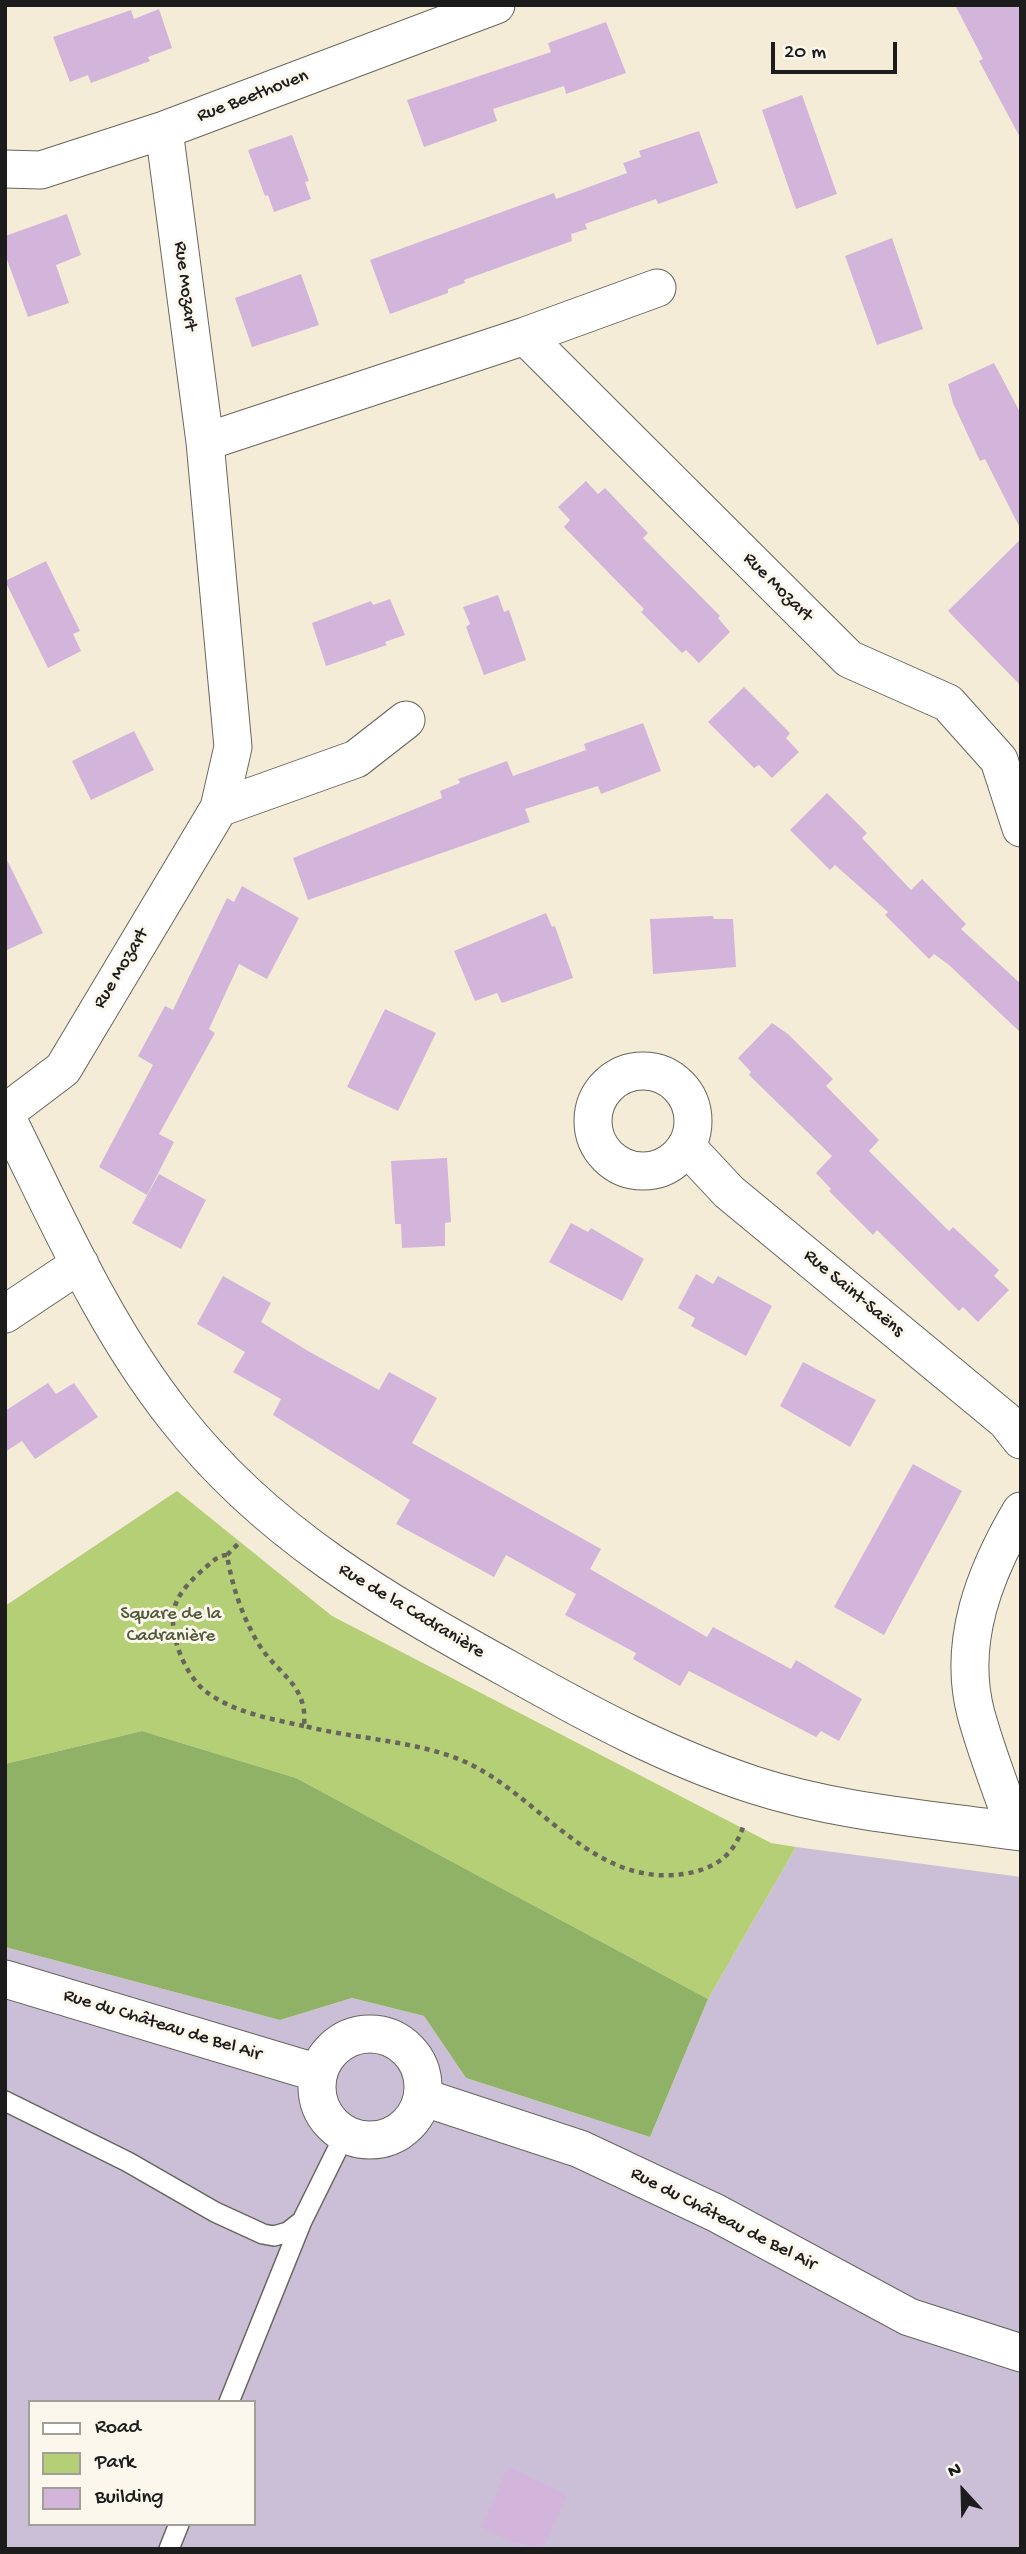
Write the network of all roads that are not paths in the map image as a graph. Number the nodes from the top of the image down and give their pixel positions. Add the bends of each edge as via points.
1 (496, 5) edge
2 (164, 130) junction
3 (5, 169) edge
4 (657, 288) dead end
5 (525, 336) junction
6 (205, 442) junction
7 (405, 720) dead end
8 (219, 808) junction
9 (1021, 828) edge
10 (5, 1113) edge
11 (686, 1146) dead end
12 (80, 1264) junction
13 (5, 1314) edge
14 (1021, 1440) edge
15 (1021, 1511) edge
16 (1018, 1831) edge
17 (5, 1979) edge
18 (318, 2073) junction
19 (422, 2097) junction
20 (5, 2101) edge
21 (345, 2134) junction
22 (302, 2221) junction
23 (1021, 2353) edge
24 (230, 2400) edge
25 (178, 2526) edge
26 (169, 2549) edge

1 - 2 street, Rue Beethoven
2 - 3 street, Rue Beethoven via 41,170
2 - 6 street, Rue Mozart
4 - 5 street
5 - 6 street
5 - 9 street, Rue Mozart via 849,659 948,703 999,760
6 - 8 street, Rue Mozart via 233,747
7 - 8 street via 356,759
8 - 10 street, Rue Mozart via 63,1069
10 - 12 street, Rue de la Cadranière
11 - 14 street, Rue Saint-Saëns via 729,1192 1006,1421
12 - 13 street
12 - 16 street, Rue de la Cadranière via 113,1329 177,1420 219,1468 297,1540 397,1608 588,1714 666,1752 757,1786 854,1809
15 - 16 street via 997,1551 970,1638 975,1712
17 - 18 street, Rue du Château de Bel Air
18 - 19 street via 327,2054 342,2041 361,2034 382,2035 400,2043 415,2058 422,2077
18 - 21 street via 321,2108
19 - 21 street via 418,2110 399,2132 372,2140
19 - 23 street, Rue du Château de Bel Air via 580,2149 716,2213 909,2317
20 - 22 lane via 263,2235 288,2232
21 - 22 lane
22 - 24 lane
25 - 26 lane

